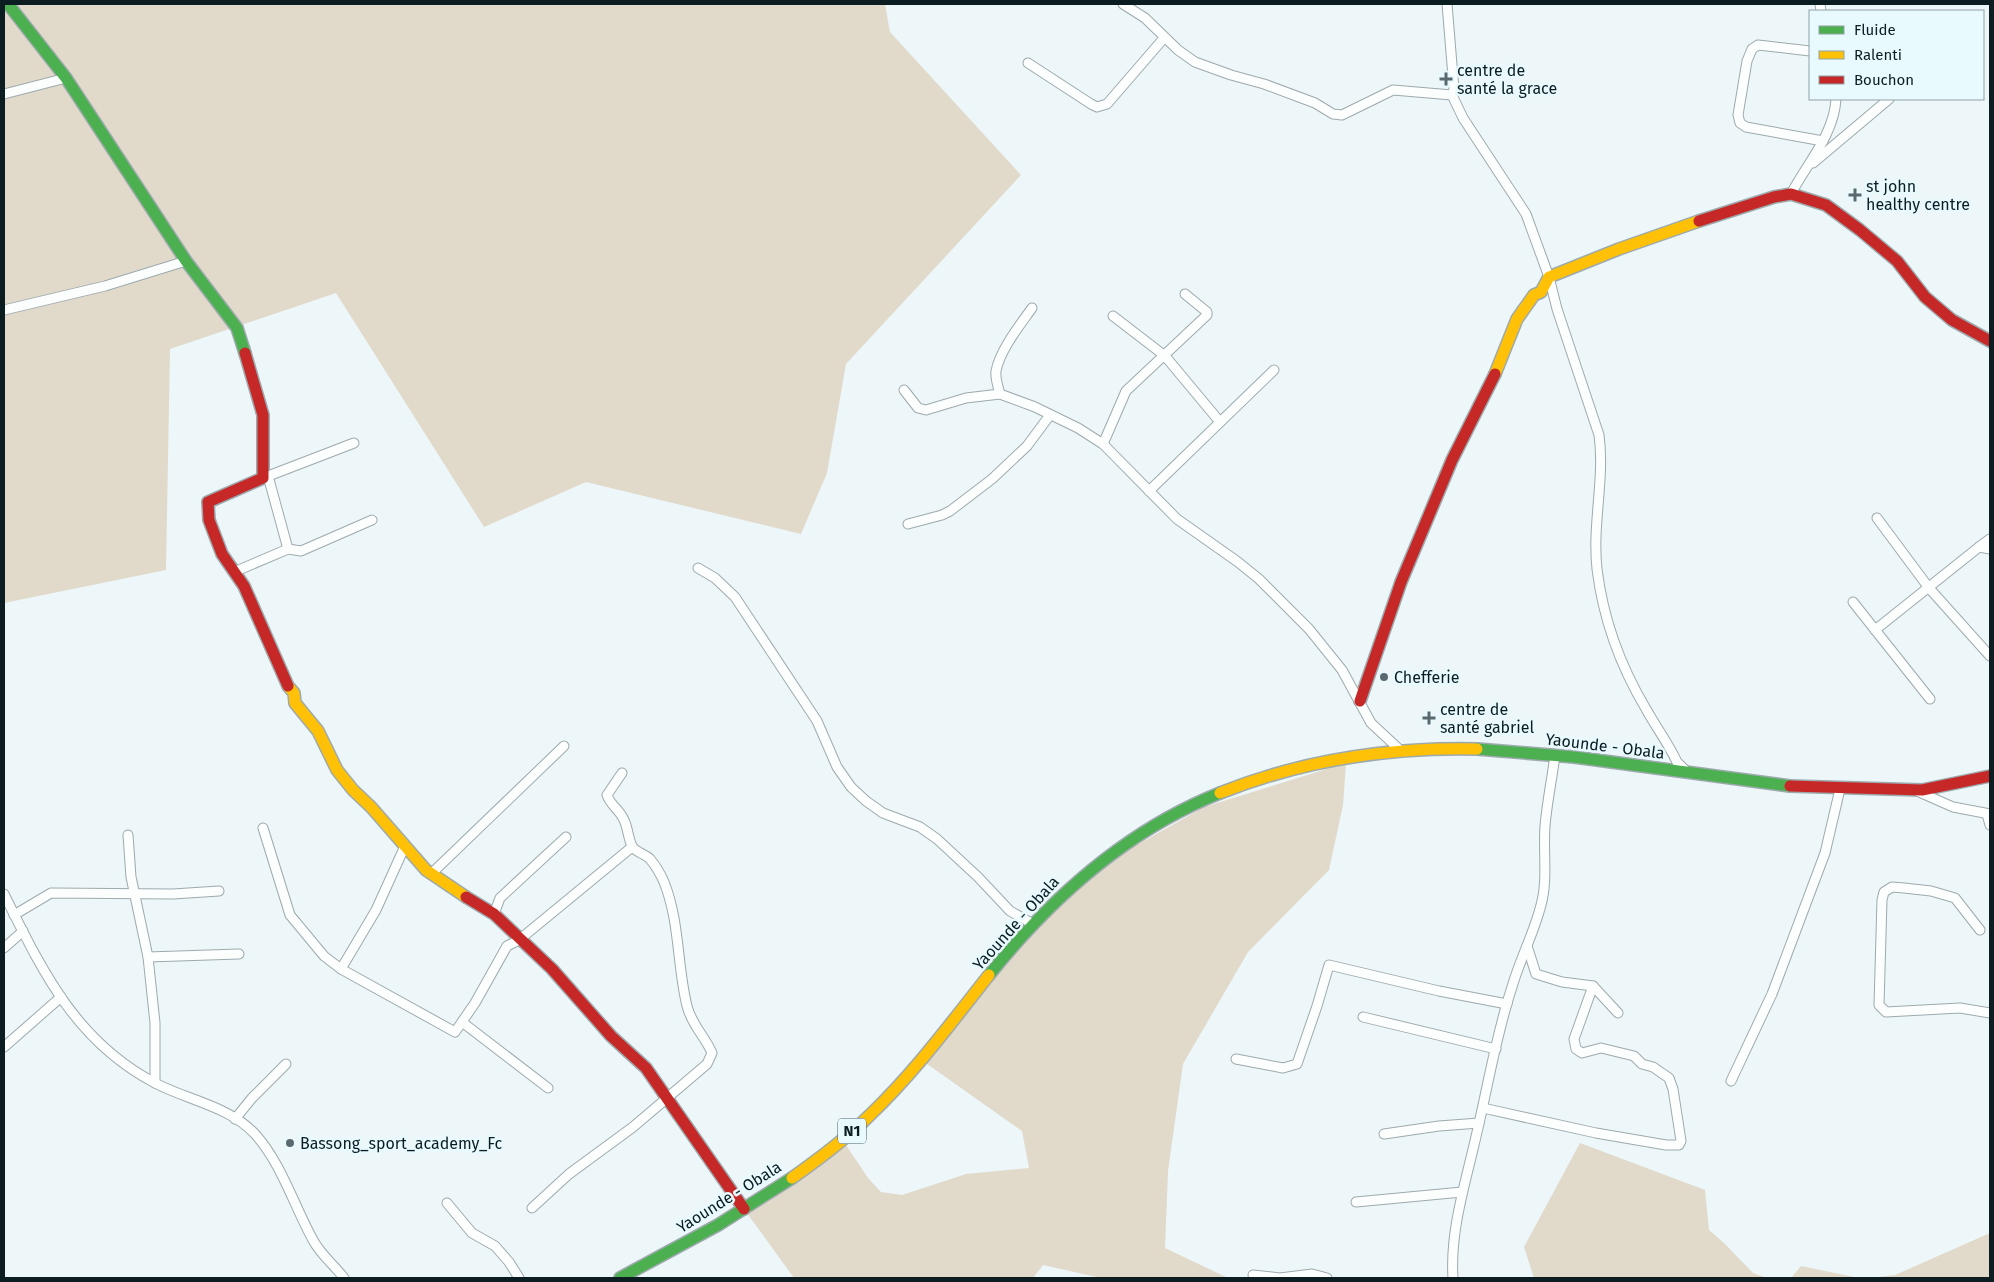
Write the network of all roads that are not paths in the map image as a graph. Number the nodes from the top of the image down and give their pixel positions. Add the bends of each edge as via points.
1 (8, 4) edge
2 (1124, 4) edge
3 (1447, 4) edge
4 (1164, 38) junction
5 (1809, 50) edge
6 (1028, 63) dead end
7 (66, 78) junction
8 (4, 94) edge
9 (1452, 95) junction
10 (1836, 100) edge
11 (1888, 100) edge
12 (1823, 141) junction
13 (1809, 166) junction
14 (1791, 194) junction
15 (186, 261) junction
16 (1549, 277) junction
17 (1185, 294) dead end
18 (1032, 308) dead end
19 (4, 310) edge
20 (1113, 316) dead end
21 (1990, 341) edge
22 (1165, 356) junction
23 (1274, 370) dead end
24 (904, 390) dead end
25 (1000, 394) junction
26 (1050, 415) junction
27 (1220, 422) junction
28 (354, 442) dead end
29 (1103, 444) junction
30 (266, 477) junction
31 (1149, 491) junction
32 (1877, 518) dead end
33 (372, 520) dead end
34 (908, 524) dead end
35 (1990, 539) edge
36 (1979, 547) junction
37 (288, 549) junction
38 (1990, 549) edge
39 (698, 568) dead end
40 (234, 572) junction
41 (1929, 588) junction
42 (1853, 602) dead end
43 (1875, 630) junction
44 (1990, 656) edge
45 (1930, 699) dead end
46 (1360, 701) junction
47 (564, 746) dead end
48 (1400, 750) junction
49 (1555, 755) junction
50 (622, 773) dead end
51 (1688, 773) junction
52 (1990, 776) edge
53 (1840, 789) junction
54 (1916, 790) junction
55 (1989, 814) edge
56 (1990, 825) edge
57 (263, 828) dead end
58 (128, 835) dead end
59 (566, 837) dead end
60 (405, 846) junction
61 (632, 847) junction
62 (431, 874) junction
63 (219, 891) dead end
64 (135, 893) junction
65 (4, 894) edge
66 (494, 914) junction
67 (14, 915) junction
68 (1033, 924) junction
69 (1980, 930) dead end
70 (22, 932) junction
71 (519, 940) junction
72 (1526, 946) junction
73 (4, 948) edge
74 (239, 954) dead end
75 (148, 957) junction
76 (341, 969) junction
77 (1593, 986) junction
78 (61, 997) junction
79 (1507, 1004) junction
80 (1618, 1013) dead end
81 (1990, 1013) edge
82 (1363, 1017) dead end
83 (462, 1022) junction
84 (4, 1047) edge
85 (1496, 1049) junction
86 (1236, 1059) dead end
87 (286, 1064) dead end
88 (1731, 1081) dead end
89 (155, 1083) junction
90 (548, 1088) dead end
91 (665, 1097) junction
92 (1483, 1108) junction
93 (235, 1119) junction
94 (1480, 1122) junction
95 (1384, 1134) dead end
96 (1462, 1192) junction
97 (1356, 1202) dead end
98 (447, 1204) dead end
99 (532, 1208) dead end
100 (744, 1209) junction
101 (1253, 1275) dead end
102 (344, 1278) edge
103 (519, 1278) edge
104 (620, 1278) edge
105 (1327, 1278) edge
106 (1453, 1278) edge

1 - 7 main road
2 - 4 street
3 - 9 street
4 - 6 street via 1102,107 1091,104
4 - 9 street via 1195,62 1315,103 1333,114 1342,115 1393,90
5 - 12 street via 1758,45 1752,49 1738,115 1740,123 1746,127
7 - 8 street
7 - 15 main road
9 - 16 street via 1466,123 1526,214
10 - 12 street
11 - 13 street
12 - 13 street
13 - 14 street
14 - 16 main road via 1712,216
14 - 21 main road via 1826,205 1860,230 1897,261 1925,296 1952,320
15 - 19 street via 105,286
15 - 30 main road via 237,328 263,415
16 - 46 main road via 1541,292 1534,295 1517,319 1498,368 1452,460 1401,582
16 - 51 street via 1599,435 1597,568 1608,618 1626,674 1677,762
17 - 22 street via 1207,315
18 - 25 street via 998,365 996,378
20 - 22 street
22 - 27 street
22 - 29 street via 1126,391
23 - 27 street
24 - 25 street via 918,408 926,410 966,398
25 - 26 street
26 - 29 street
26 - 34 street via 1014,459 964,500 942,515
27 - 31 street
28 - 30 street
29 - 31 street
30 - 37 street
30 - 40 main road via 208,502 209,520 222,554
31 - 46 street via 1177,519 1238,562 1283,603 1327,649
32 - 41 street
33 - 37 street via 301,551
35 - 36 street
36 - 38 street
36 - 41 street
37 - 40 street
39 - 68 street via 715,578 735,597 817,721 837,767 851,787 883,813 920,827 937,838 1010,911
40 - 60 main road via 244,586 287,685 294,693 295,703 318,731 337,770
41 - 43 street
41 - 44 street
42 - 43 street
43 - 45 street
46 - 48 street via 1371,723
47 - 62 street
48 - 49 main road, Yaounde - Obala / N1 via 1444,748
48 - 68 main road, Yaounde - Obala / N1 via 1279,772 1204,799 1121,848 1073,884
49 - 51 main road, Yaounde - Obala / N1
49 - 72 street via 1545,826 1542,905
50 - 61 street via 607,795 624,820
51 - 53 main road, Yaounde - Obala / N1
52 - 54 main road, Yaounde - Obala / N1
53 - 54 main road, Yaounde - Obala / N1
53 - 88 street via 1825,854 1779,977
54 - 55 street via 1954,806
55 - 56 street
57 - 76 street via 290,915 324,956
58 - 64 street
59 - 66 street via 500,898
60 - 62 main road
60 - 76 street via 376,910
61 - 71 street
61 - 91 street via 650,859 664,882 675,924 688,1008 712,1053 707,1064
62 - 66 main road
63 - 64 street
64 - 67 street via 51,893
64 - 75 street
65 - 67 street
66 - 71 main road
67 - 70 street
68 - 100 main road, Yaounde - Obala / N1 via 901,1083 868,1116 804,1170
69 - 81 street via 1955,898 1904,888 1892,887 1884,892 1879,1005 1886,1012 1960,1008
70 - 73 street
70 - 78 street via 40,967
71 - 83 street via 507,946
71 - 91 main road via 552,969 611,1036 646,1068
72 - 77 street via 1536,974
72 - 79 street
74 - 75 street
75 - 89 street via 156,1023
76 - 83 street via 455,1032
77 - 80 street
77 - 92 street via 1574,1039 1576,1049 1582,1053 1601,1048 1634,1056 1642,1064 1669,1078 1681,1141 1679,1145 1596,1132
78 - 84 street
78 - 89 street via 100,1045
79 - 85 street
79 - 86 street via 1329,965 1297,1064 1283,1068
82 - 85 street
83 - 90 street
85 - 92 street
87 - 93 street
89 - 93 street
91 - 99 street
91 - 100 main road
92 - 94 street
93 - 102 street via 255,1134 274,1162 314,1243
94 - 95 street
94 - 96 street
96 - 97 street
96 - 106 street via 1455,1231
98 - 103 street via 472,1233 495,1246
100 - 104 main road, Yaounde - Obala / N1 via 694,1240
101 - 105 street via 1280,1278 1312,1274

